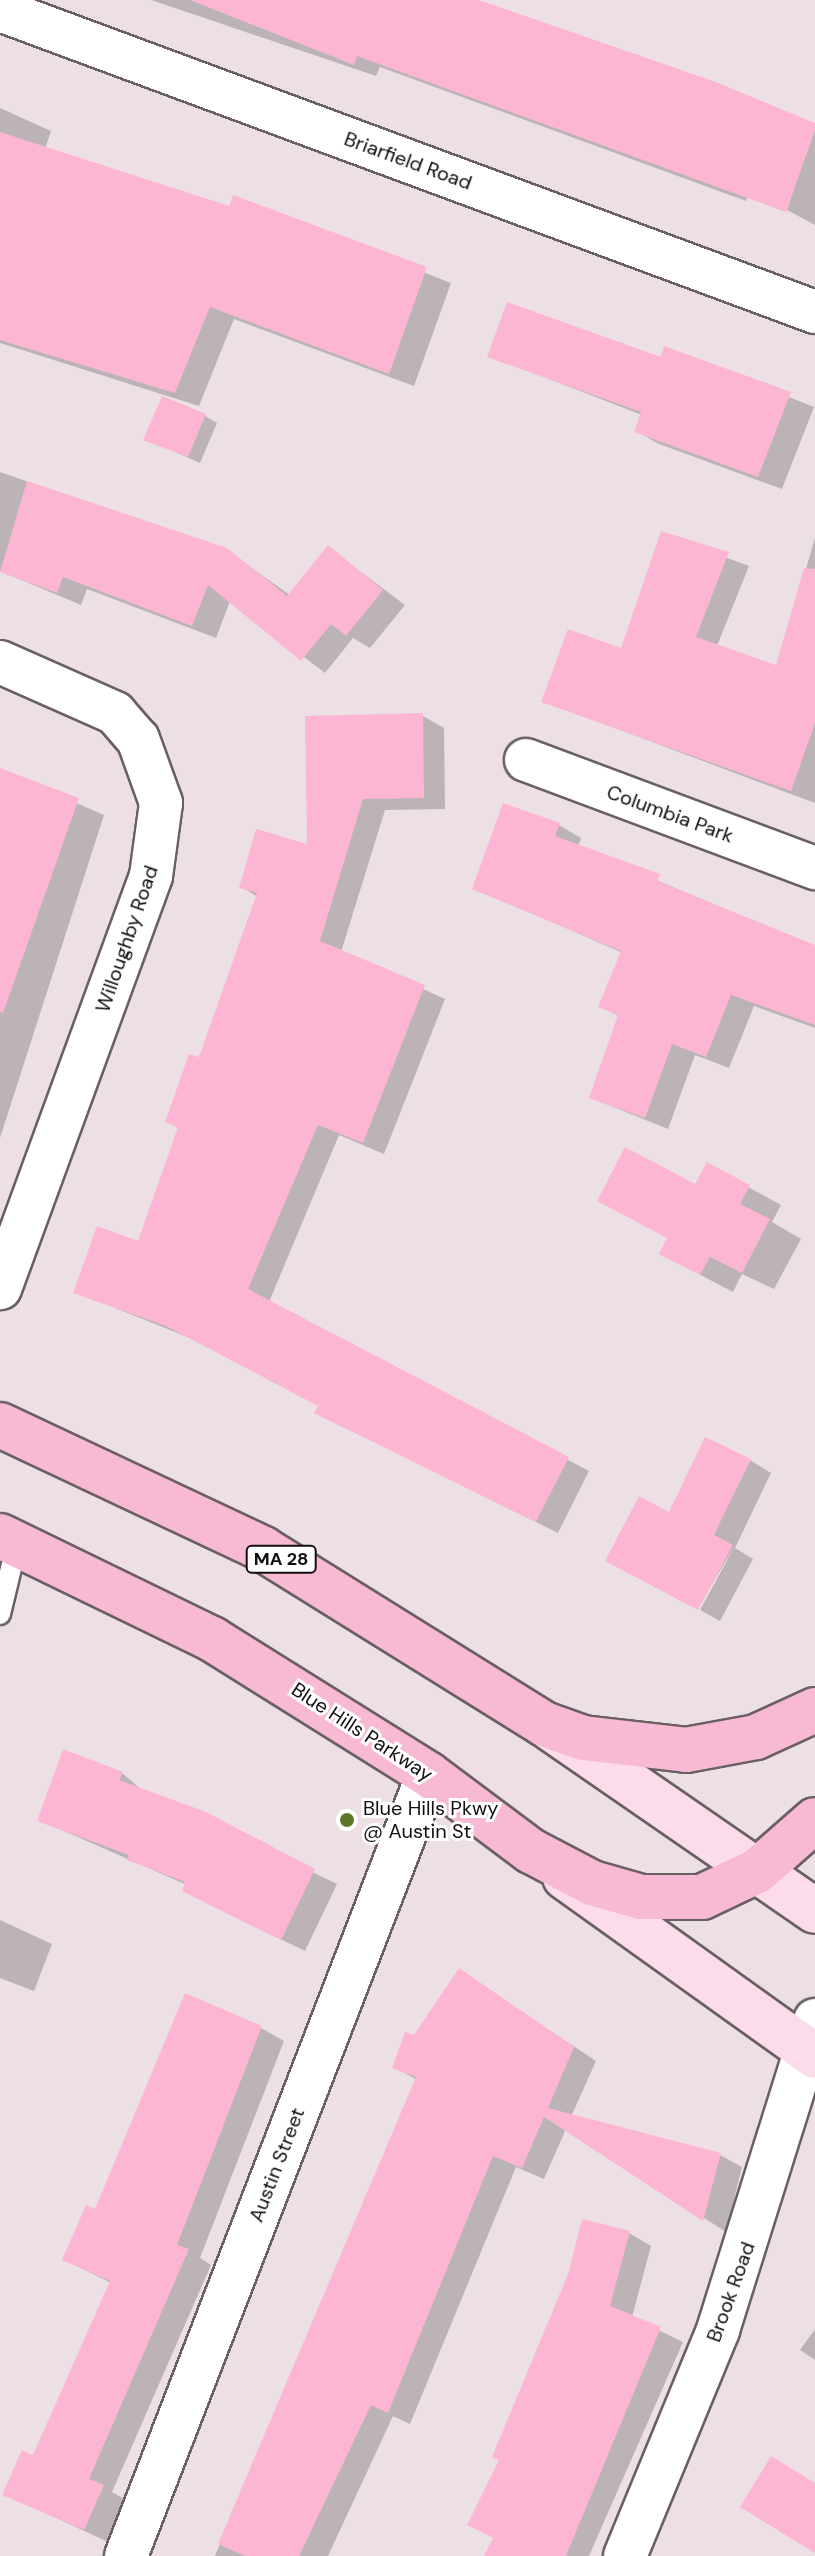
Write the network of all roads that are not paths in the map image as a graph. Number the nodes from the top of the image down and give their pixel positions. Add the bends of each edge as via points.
1 (0, 10) edge
2 (815, 312) edge
3 (0, 662) edge
4 (526, 760) dead end
5 (815, 868) edge
6 (0, 1288) edge
7 (0, 1425) edge
8 (9, 1539) edge
9 (0, 1614) edge
10 (815, 1710) edge
11 (544, 1724) junction
12 (428, 1774) junction
13 (815, 1820) edge
14 (531, 1851) junction
15 (757, 1871) junction
16 (815, 1911) edge
17 (812, 2042) edge
18 (126, 2556) edge
19 (625, 2556) edge

1 - 2 street, Briarfield Road
3 - 6 street, Willoughby Road via 115,713 138,739 161,803 151,876
4 - 5 street, Columbia Park
7 - 11 main road, MA 28 via 263,1549
8 - 9 lane
8 - 12 main road, Blue Hills Parkway via 212,1639
10 - 11 main road, MA 28 via 756,1737 686,1750 613,1746
11 - 15 main road
12 - 14 main road, Blue Hills Parkway
12 - 18 street, Austin Street
13 - 15 main road
14 - 15 main road via 615,1891 675,1900 702,1897
14 - 17 main road, Blue Hills Parkway
15 - 16 main road
17 - 19 street, Brook Road via 718,2330

